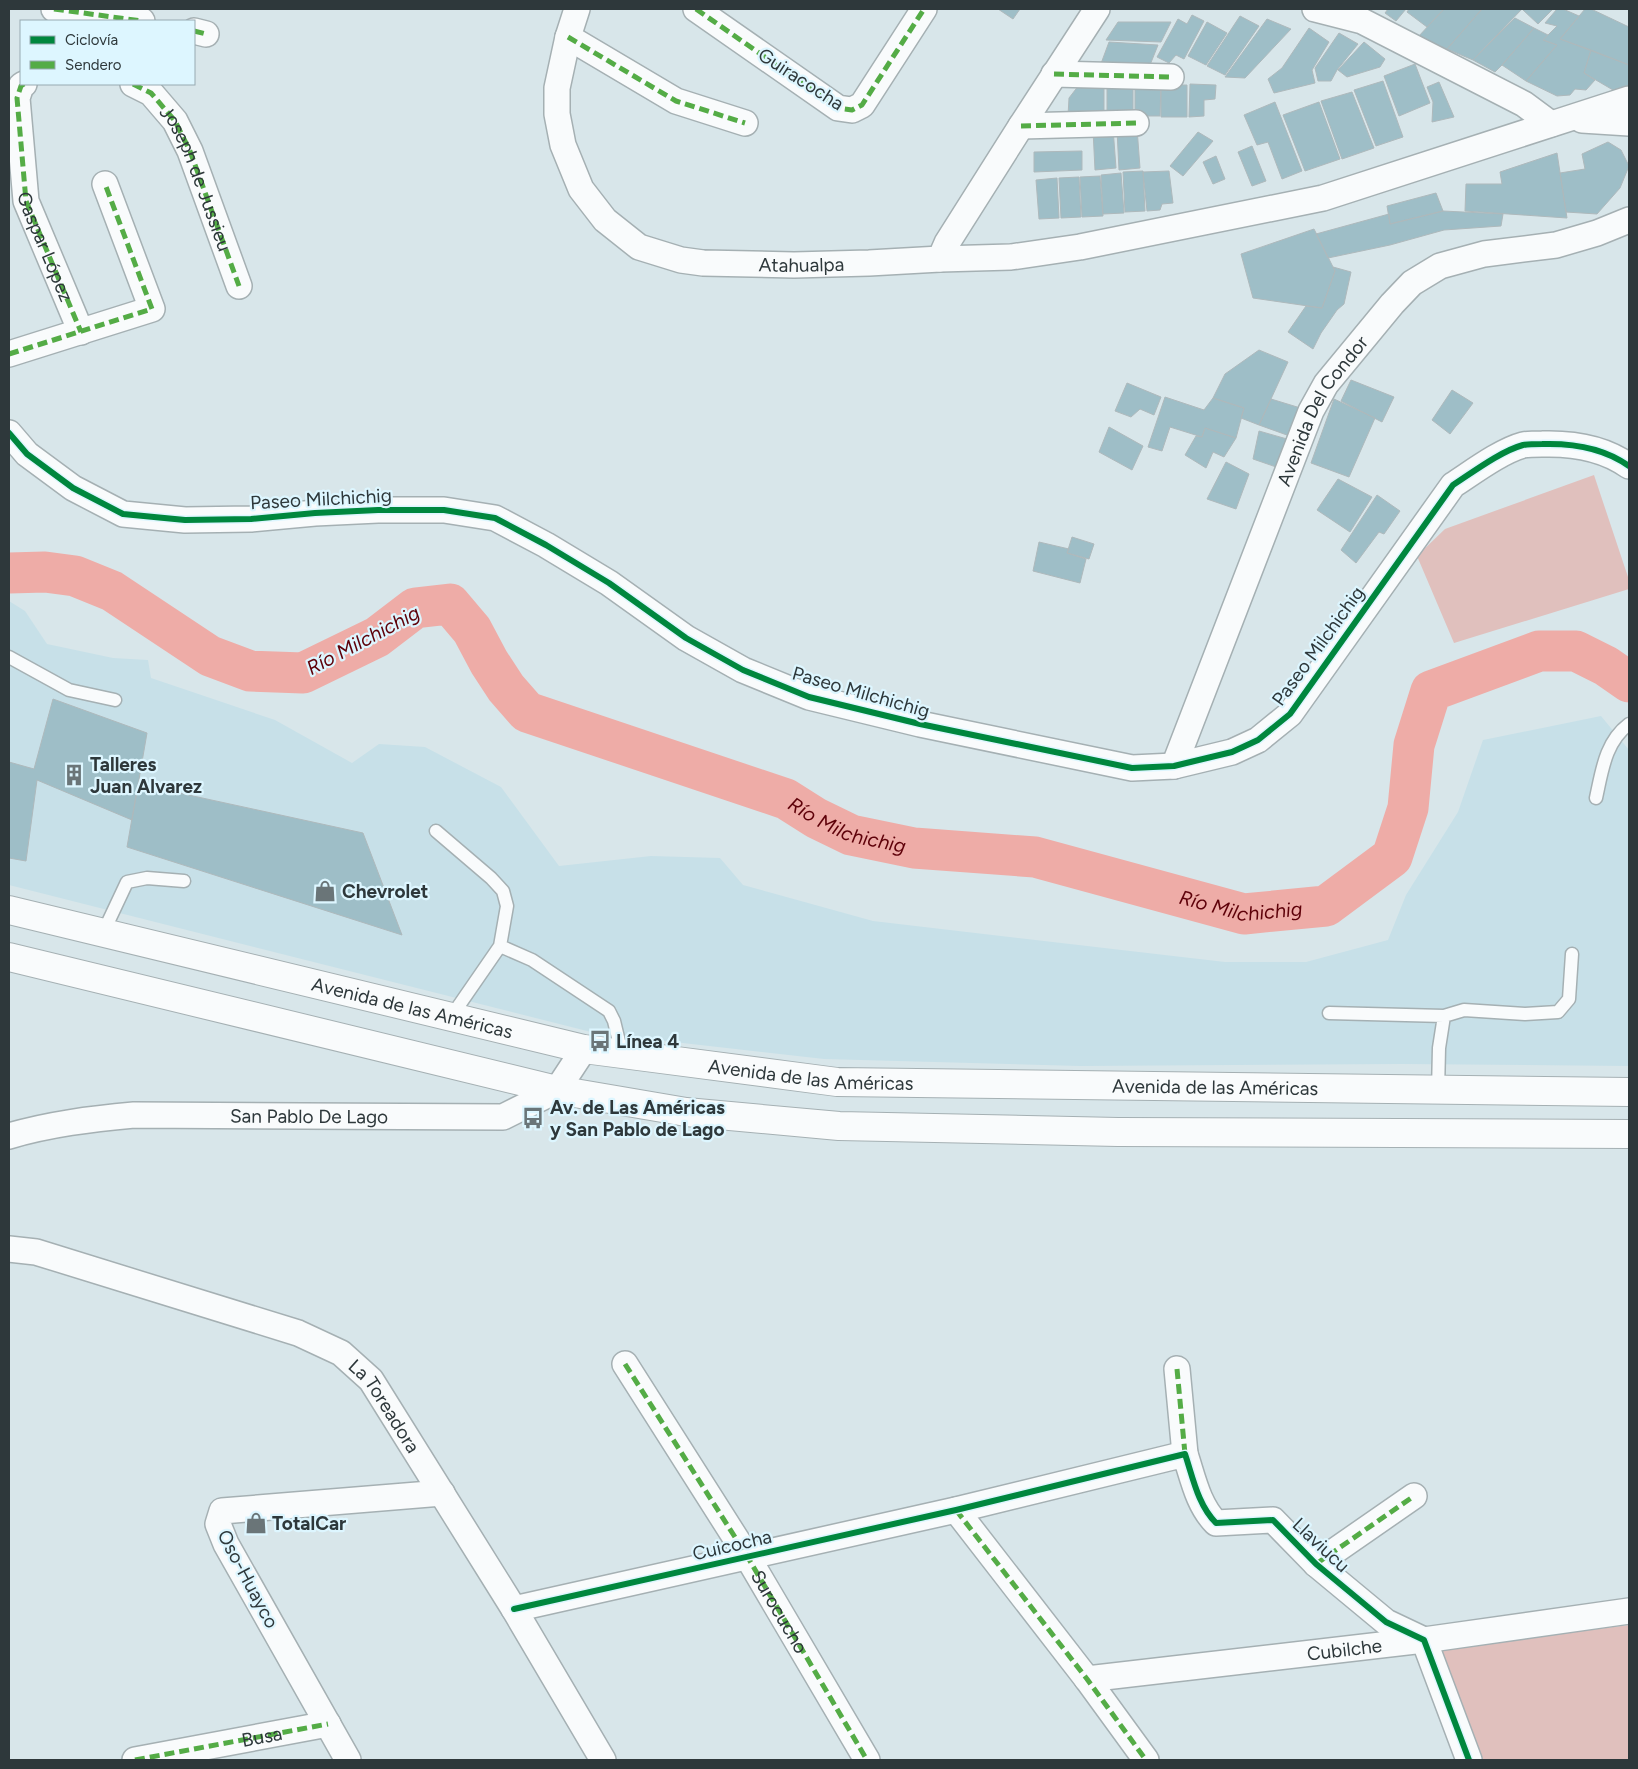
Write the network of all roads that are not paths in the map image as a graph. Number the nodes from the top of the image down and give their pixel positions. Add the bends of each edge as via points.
1 (54, 9) edge
2 (575, 9) edge
3 (696, 9) edge
4 (924, 9) edge
5 (1097, 9) edge
6 (1315, 9) edge
7 (135, 20) edge
8 (568, 37) junction
9 (1054, 74) junction
10 (1171, 77) dead end
11 (136, 85) edge
12 (20, 91) edge
13 (1629, 99) edge
14 (1560, 122) junction
15 (744, 123) dead end
16 (1136, 123) dead end
17 (1629, 123) edge
18 (1021, 126) junction
19 (106, 184) dead end
20 (1629, 220) edge
21 (940, 259) junction
22 (239, 286) dead end
23 (81, 332) junction
24 (9, 354) edge
25 (9, 433) edge
26 (1625, 458) edge
27 (9, 657) edge
28 (115, 700) dead end
29 (1626, 726) edge
30 (1174, 766) junction
31 (1596, 798) dead end
32 (436, 831) dead end
33 (184, 881) dead end
34 (9, 910) edge
35 (103, 933) junction
36 (500, 946) junction
37 (1572, 954) dead end
38 (9, 957) edge
39 (1329, 1012) dead end
40 (1444, 1016) junction
41 (451, 1017) junction
42 (584, 1049) junction
43 (622, 1054) junction
44 (557, 1090) junction
45 (1438, 1091) junction
46 (1629, 1092) edge
47 (1629, 1134) edge
48 (9, 1136) edge
49 (9, 1250) edge
50 (625, 1364) dead end
51 (1177, 1369) dead end
52 (1185, 1454) junction
53 (442, 1493) junction
54 (1414, 1496) dead end
55 (956, 1510) junction
56 (747, 1556) junction
57 (1316, 1564) junction
58 (514, 1609) junction
59 (1629, 1610) edge
60 (1424, 1640) junction
61 (1087, 1680) junction
62 (328, 1724) junction
63 (135, 1760) edge
64 (348, 1760) edge
65 (603, 1760) edge
66 (867, 1760) edge
67 (1146, 1760) edge
68 (1469, 1760) edge

1 - 7 street
2 - 8 street, Atahualpa
3 - 4 street, Guiracocha via 838,108 852,110 862,105
5 - 9 street
6 - 14 street via 1362,21
8 - 15 street via 676,101
8 - 21 street, Atahualpa via 557,88 557,114 563,145 581,189 605,220 639,247 703,263 832,264
9 - 10 street
9 - 18 street
11 - 22 street, Joseph de Jussieu via 151,92 175,121 190,151
12 - 23 street, Gaspar López via 26,201
13 - 14 street, Atahualpa
14 - 17 street
14 - 21 street, Atahualpa via 1323,198 1080,247 1011,257
16 - 18 street
18 - 21 street
19 - 23 street via 152,309
20 - 30 street, Avenida Del Condor via 1556,245 1484,254 1440,266 1412,283 1345,360 1311,411
23 - 24 street
25 - 30 street, Paseo Milchichig via 27,454 73,488 123,514 185,520 435,510 495,518 608,583 686,638 743,670 809,697 920,724 1132,768
26 - 30 street, Paseo Milchichig via 1562,443 1524,445 1490,461 1453,485 1290,714 1258,740 1232,752
27 - 28 lane via 69,690
29 - 31 lane via 1606,752
32 - 36 lane via 502,891 507,906
33 - 35 lane via 147,878 127,882
34 - 35 main road, Avenida de las Américas
35 - 41 main road, Avenida de las Américas
36 - 41 lane
36 - 43 lane via 532,960 609,1011
37 - 40 lane via 1569,1000 1558,1012 1525,1014 1464,1010
38 - 44 main road
39 - 40 lane
40 - 45 lane
41 - 42 main road, Avenida de las Américas
42 - 43 main road, Avenida de las Américas
42 - 44 street, San Pablo De Lago
43 - 45 main road, Avenida de las Américas via 838,1082
44 - 47 main road via 686,1112 839,1126 1118,1132
44 - 48 street, San Pablo De Lago via 504,1117 134,1115 78,1120
45 - 46 main road, Avenida de las Américas
49 - 53 street, La Toreadora via 36,1252 298,1333 341,1353 370,1380
50 - 56 street, Surocucho
51 - 52 street, Llaviucu
52 - 55 street
52 - 57 street, Llaviucu via 1198,1494 1208,1515 1216,1523 1273,1520
53 - 58 street, La Toreadora
53 - 62 street, Oso-Huayco via 222,1511 218,1524 226,1544
54 - 57 street
55 - 56 street, Cuicocha
55 - 61 street
56 - 58 street, Cuicocha
56 - 66 street, Surocucho
57 - 60 street, Llaviucu via 1386,1622
58 - 65 street, La Toreadora
59 - 60 street, Cubilche
60 - 61 street, Cubilche
60 - 68 street
61 - 67 street
62 - 63 street, Busa
62 - 64 street, Oso-Huayco

